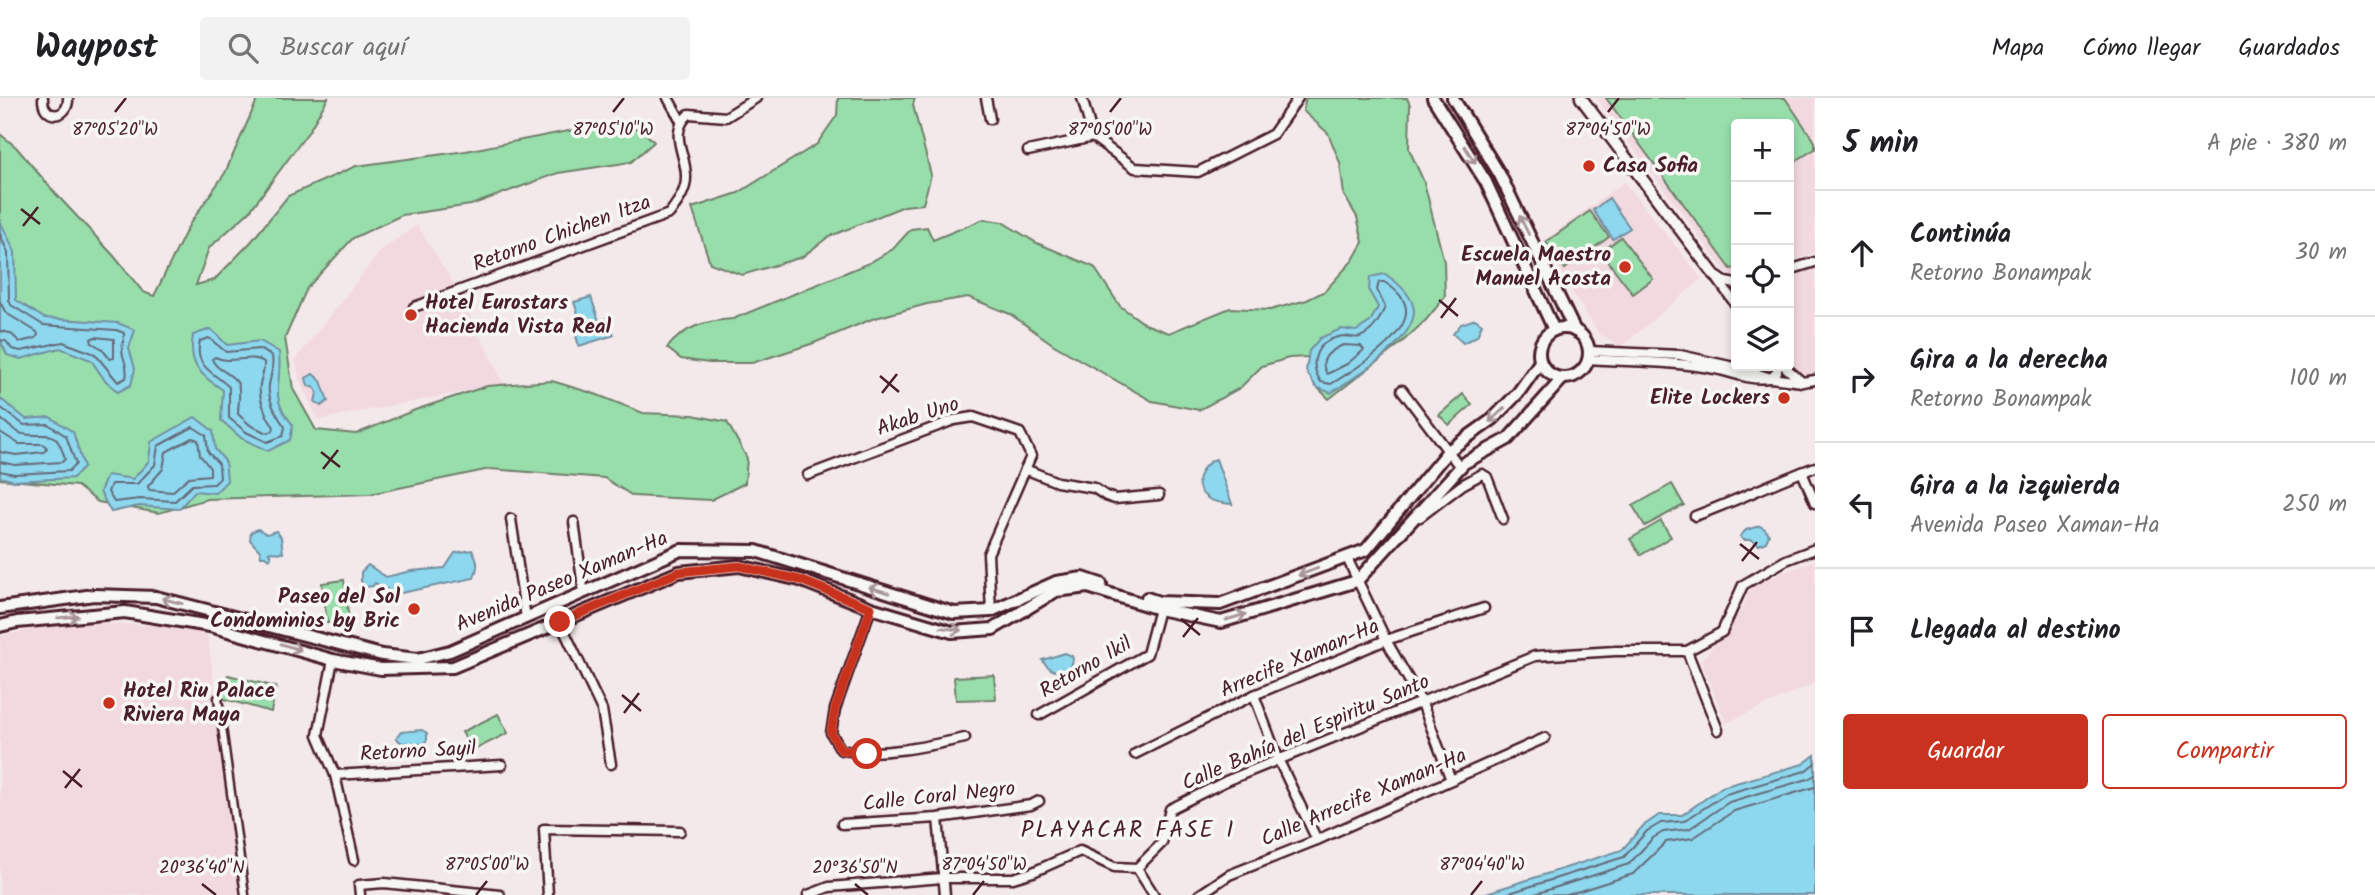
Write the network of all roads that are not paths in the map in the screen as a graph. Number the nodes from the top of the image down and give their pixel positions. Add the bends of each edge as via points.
1 (43, 98) edge
2 (668, 98) edge
3 (756, 98) edge
4 (986, 98) edge
5 (1082, 98) edge
6 (1298, 98) edge
7 (1433, 98) edge
8 (1453, 98) edge
9 (1581, 98) edge
10 (71, 99) edge
11 (990, 119) dead end
12 (681, 121) junction
13 (1093, 137) junction
14 (1028, 151) dead end
15 (1815, 262) edge
16 (1794, 268) edge
17 (1713, 273) junction
18 (1731, 283) edge
19 (1731, 298) edge
20 (414, 307) dead end
21 (1554, 330) junction
22 (1576, 331) junction
23 (1589, 355) junction
24 (1540, 362) junction
25 (1776, 371) edge
26 (1790, 371) edge
27 (1771, 378) junction
28 (1562, 379) junction
29 (1815, 380) edge
30 (1802, 382) junction
31 (1402, 390) dead end
32 (1448, 451) junction
33 (1460, 467) junction
34 (1815, 467) edge
35 (1025, 470) junction
36 (1802, 472) junction
37 (808, 475) dead end
38 (1159, 495) dead end
39 (1815, 503) edge
40 (1695, 516) dead end
41 (511, 519) dead end
42 (1503, 519) dead end
43 (574, 522) dead end
44 (1401, 532) junction
45 (1815, 549) edge
46 (1347, 558) junction
47 (831, 574) junction
48 (1357, 581) junction
49 (599, 586) junction
50 (826, 590) junction
51 (582, 593) junction
52 (912, 600) junction
53 (607, 602) junction
54 (0, 608) edge
55 (871, 608) junction
56 (1484, 608) dead end
57 (1159, 609) junction
58 (990, 611) junction
59 (908, 618) junction
60 (521, 620) junction
61 (560, 622) junction
62 (0, 626) edge
63 (524, 637) junction
64 (1386, 640) junction
65 (1687, 651) junction
66 (382, 655) junction
67 (332, 660) junction
68 (381, 669) junction
69 (1254, 695) junction
70 (218, 698) dead end
71 (1422, 703) junction
72 (1040, 715) dead end
73 (1718, 730) dead end
74 (965, 738) dead end
75 (1545, 738) dead end
76 (1135, 754) dead end
77 (1279, 761) junction
78 (611, 764) dead end
79 (502, 765) dead end
80 (335, 775) junction
81 (1451, 780) junction
82 (1039, 801) dead end
83 (938, 818) junction
84 (842, 824) dead end
85 (680, 831) dead end
86 (1317, 840) junction
87 (354, 860) dead end
88 (1137, 868) junction
89 (943, 878) junction
90 (359, 890) edge
91 (245, 895) edge
92 (500, 895) edge
93 (548, 895) edge
94 (808, 895) edge
95 (945, 895) edge
96 (1154, 895) edge
97 (1199, 895) edge

1 - 10 street via 43,108 56,116
2 - 12 street
3 - 12 street via 726,117 689,114
4 - 11 street
5 - 13 street
6 - 13 street via 1273,134 1198,172 1135,167
7 -> 21 main road via 1486,182
22 -> 8 main road via 1500,175
9 - 17 street
12 - 20 street, Retorno Chichen Itza via 678,132 687,179 669,214
13 - 14 street
15 - 16 street
17 - 18 street
17 - 19 street
21 - 22 main road
21 - 24 main road via 1541,342
22 - 23 main road
23 - 27 street via 1715,369 1756,380
23 - 28 main road via 1581,372
24 - 28 main road via 1548,373
24 -> 32 main road, Avenida Paseo Xaman-Ha via 1493,419
25 - 27 street
26 - 30 street
27 - 30 street
28 - 33 main road via 1508,439
29 - 30 street
31 - 32 street
32 - 33 street
32 - 46 main road, Avenida Paseo Xaman-Ha via 1366,550
33 - 44 main road
34 - 36 street
35 - 37 street, Akab Uno via 1031,456 1020,433 973,417
35 - 38 street via 1057,482 1094,488 1115,499
35 - 58 street, Akab Uno via 988,554
36 - 39 street
36 - 40 street
41 - 60 street
42 - 44 street via 1482,474
43 - 51 street
44 - 48 main road
45 - 65 street, Calle Bahía del Espiritu Santo via 1743,584 1722,632
46 - 48 street
46 -> 58 main road, Avenida Paseo Xaman-Ha via 1220,604 1159,602 1083,578 1056,582
47 - 49 main road, Avenida Paseo Xaman-Ha via 755,551 681,550
47 - 50 main road
52 -> 47 main road, Avenida Paseo Xaman-Ha
57 -> 48 main road, Avenida Paseo Xaman-Ha via 1221,622
48 - 64 street
49 - 51 main road, Avenida Paseo Xaman-Ha
49 - 53 main road
50 - 53 main road, Avenida Paseo Xaman-Ha via 739,566 679,572
50 - 55 main road, Avenida Paseo Xaman-Ha
51 - 60 main road, Avenida Paseo Xaman-Ha
52 - 58 main road, Avenida Paseo Xaman-Ha via 954,613
52 - 59 main road
53 - 61 main road, Avenida Paseo Xaman-Ha
66 -> 54 main road, Avenida Paseo Xaman-Ha via 156,597 94,595
55 - 59 main road, Avenida Paseo Xaman-Ha
55 - 74 street via 835,709 831,733 841,750 867,754
56 - 64 street, Arrecife Xaman-Ha
59 -> 57 main road, Avenida Paseo Xaman-Ha via 952,632 993,629 1056,591 1088,587
57 - 72 street, Retorno Ikil via 1147,654
60 - 63 main road
60 - 66 main road, Avenida Paseo Xaman-Ha via 450,651 418,659
61 - 63 main road, Avenida Paseo Xaman-Ha
61 - 78 street via 602,710
62 -> 67 main road, Avenida Paseo Xaman-Ha via 125,612 210,626
63 - 68 main road, Avenida Paseo Xaman-Ha via 453,667
64 - 69 street, Arrecife Xaman-Ha
64 - 71 street
65 - 71 street, Calle Bahía del Espiritu Santo via 1535,656
65 - 73 street
66 - 68 main road
67 - 68 main road, Avenida Paseo Xaman-Ha
67 - 80 street, Retorno Sayil via 318,735
69 - 76 street, Arrecife Xaman-Ha
69 - 77 street
70 - 91 street
71 - 77 street, Calle Bahía del Espiritu Santo
71 - 81 street
75 - 81 street, Calle Arrecife Xaman-Ha
77 - 86 street
77 - 88 street, Calle Bahía del Espiritu Santo via 1170,809 1162,842
79 - 80 street, Retorno Sayil
80 - 87 street, Retorno Sayil
81 - 86 street, Calle Arrecife Xaman-Ha
82 - 83 street, Calle Coral Negro
83 - 84 street, Calle Coral Negro
83 - 89 street
85 - 93 street via 544,829
86 - 97 street, Calle Arrecife Xaman-Ha via 1229,875
88 - 89 street via 1114,867 1080,851 1013,878
88 - 96 street
89 - 94 street via 829,887
89 - 95 street
90 - 92 street via 384,883

